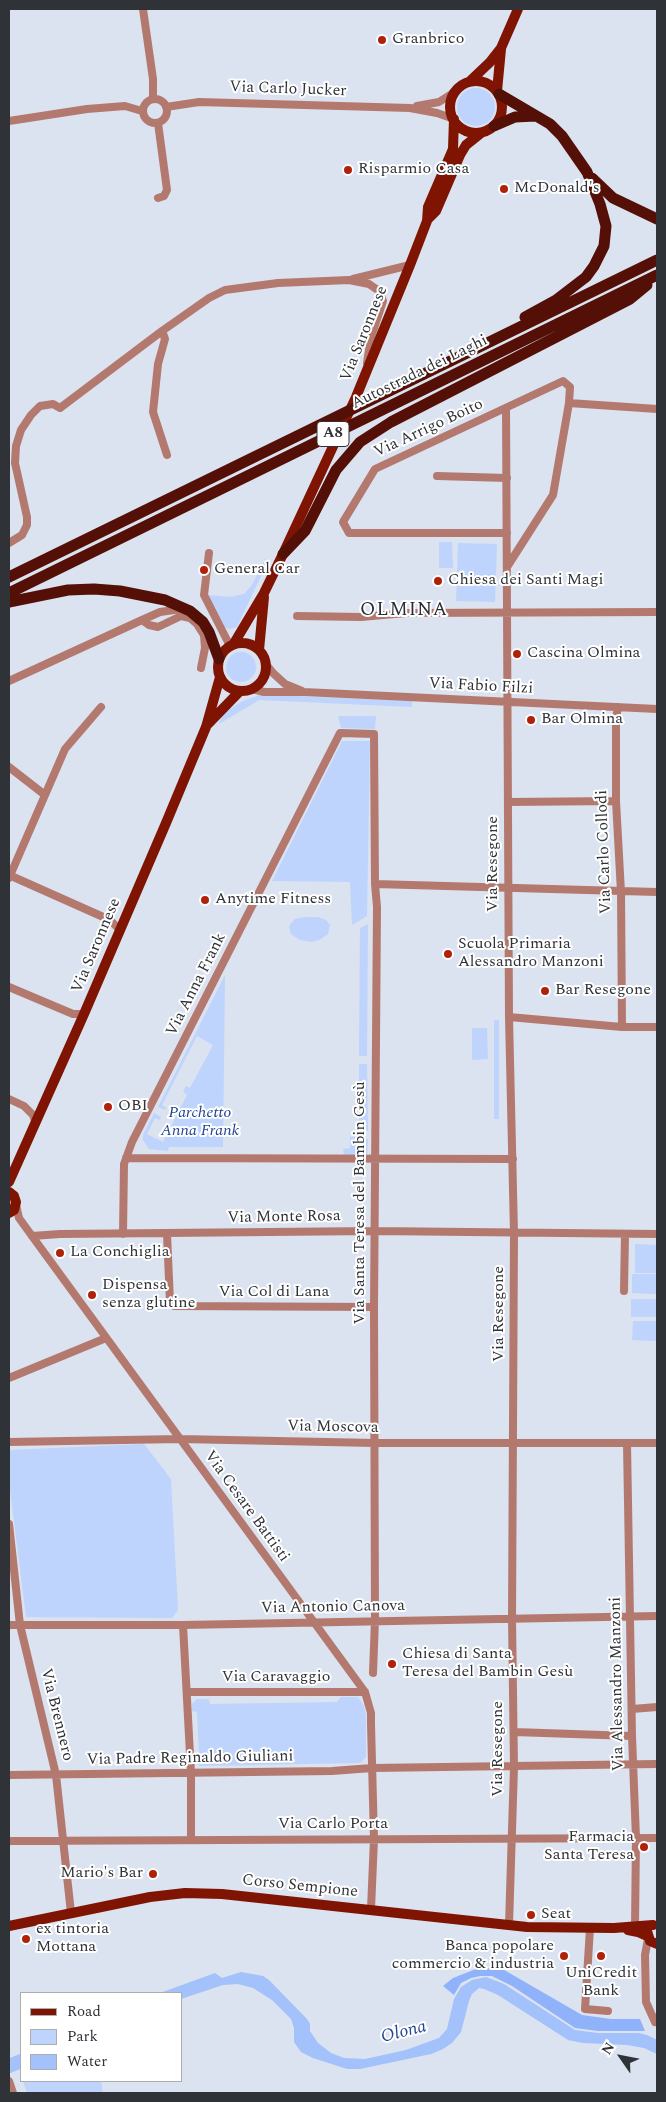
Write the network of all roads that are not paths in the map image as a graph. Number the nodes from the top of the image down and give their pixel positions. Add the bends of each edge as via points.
1 (143, 9) edge
2 (518, 9) edge
3 (501, 48) junction
4 (470, 82) junction
5 (456, 91) junction
6 (498, 93) junction
7 (153, 99) junction
8 (166, 107) junction
9 (410, 108) junction
10 (142, 110) junction
11 (534, 116) junction
12 (454, 119) junction
13 (9, 121) edge
14 (158, 123) junction
15 (494, 126) junction
16 (481, 133) junction
17 (587, 172) junction
18 (158, 198) dead end
19 (657, 219) edge
20 (426, 221) junction
21 (657, 260) edge
22 (410, 265) junction
23 (657, 276) edge
24 (348, 280) junction
25 (162, 331) junction
26 (366, 370) junction
27 (422, 376) junction
28 (569, 403) junction
29 (506, 408) junction
30 (657, 409) edge
31 (167, 455) dead end
32 (437, 476) dead end
33 (507, 478) junction
34 (506, 534) junction
35 (9, 543) edge
36 (209, 553) dead end
37 (283, 554) junction
38 (507, 567) junction
39 (9, 577) edge
40 (9, 593) edge
41 (264, 593) junction
42 (9, 602) edge
43 (190, 611) junction
44 (506, 612) junction
45 (657, 612) edge
46 (296, 616) dead end
47 (142, 620) junction
48 (232, 646) junction
49 (258, 650) junction
50 (219, 659) junction
51 (265, 664) junction
52 (201, 668) dead end
53 (220, 676) junction
54 (9, 681) edge
55 (252, 689) junction
56 (240, 691) junction
57 (304, 692) junction
58 (508, 702) junction
59 (101, 707) dead end
60 (618, 708) junction
61 (657, 709) edge
62 (206, 727) junction
63 (374, 734) joint
64 (9, 767) edge
65 (45, 795) junction
66 (616, 801) junction
67 (508, 802) junction
68 (9, 876) edge
69 (375, 884) junction
70 (508, 889) junction
71 (621, 892) junction
72 (657, 892) edge
73 (120, 930) junction
74 (9, 987) edge
75 (84, 1014) junction
76 (509, 1016) junction
77 (622, 1027) junction
78 (657, 1027) edge
79 (9, 1099) edge
80 (36, 1123) junction
81 (126, 1158) junction
82 (375, 1158) junction
83 (513, 1159) junction
84 (11, 1179) edge
85 (10, 1193) edge
86 (12, 1210) edge
87 (375, 1231) junction
88 (514, 1232) junction
89 (123, 1234) junction
90 (167, 1234) junction
91 (625, 1234) junction
92 (657, 1234) edge
93 (32, 1236) junction
94 (624, 1291) dead end
95 (374, 1307) junction
96 (106, 1338) junction
97 (9, 1378) edge
98 (180, 1439) junction
99 (9, 1442) edge
100 (627, 1442) junction
101 (375, 1443) junction
102 (514, 1443) junction
103 (657, 1443) edge
104 (9, 1524) edge
105 (631, 1616) junction
106 (657, 1616) edge
107 (512, 1618) junction
108 (375, 1620) junction
109 (313, 1622) junction
110 (9, 1625) edge
111 (20, 1625) junction
112 (183, 1625) junction
113 (373, 1672) dead end
114 (187, 1692) junction
115 (365, 1692) junction
116 (657, 1707) edge
117 (632, 1709) junction
118 (514, 1732) junction
119 (632, 1736) junction
120 (657, 1764) edge
121 (634, 1765) junction
122 (514, 1767) junction
123 (372, 1768) junction
124 (191, 1773) junction
125 (9, 1775) edge
126 (56, 1775) junction
127 (512, 1838) junction
128 (636, 1838) junction
129 (657, 1838) edge
130 (374, 1839) junction
131 (64, 1840) junction
132 (191, 1840) junction
133 (9, 1841) edge
134 (371, 1909) junction
135 (71, 1913) junction
136 (655, 1924) edge
137 (509, 1925) junction
138 (9, 1926) edge
139 (636, 1926) junction
140 (590, 1928) junction
141 (614, 1928) junction
142 (652, 1941) edge
143 (608, 2011) dead end
144 (655, 2022) dead end
145 (9, 2081) edge
146 (13, 2093) edge

1 - 7 street
2 - 3 main road
3 - 4 main road
3 - 6 main road
4 - 5 main road
4 - 6 main road via 485,82
5 - 9 street, Via Carlo Jucker via 439,102
5 - 12 main road via 450,104
6 - 11 highway
6 - 15 main road via 502,111
7 - 8 street via 161,100
7 - 10 street
8 - 9 street, Via Carlo Jucker via 199,102
8 - 14 street via 166,115
9 - 12 street, Via Carlo Jucker via 429,110
10 - 13 street via 116,106
10 - 14 street via 147,121
11 - 15 highway via 515,117
11 - 17 highway via 550,124 562,136
12 - 16 main road via 462,129
12 - 20 main road, Via Saronnese via 453,149 428,208
14 - 18 street via 167,190
15 - 16 main road
16 - 20 main road, Via Saronnese via 460,154 436,211
17 - 19 highway via 613,198
17 - 27 highway via 606,226 604,246 586,277 556,300
20 - 22 main road, Via Saronnese
21 - 27 highway, Autostrada dei Laghi / A8
22 - 24 street
22 - 26 main road, Via Saronnese
23 - 37 highway via 630,299 370,435 336,470 305,531
23 - 40 highway, Autostrada dei Laghi / A8
24 - 25 street via 259,284 225,290
24 - 26 street via 369,284 379,291 383,301 370,337
25 - 31 street via 165,339 158,364 153,412
25 - 35 street via 60,408 52,404 40,406 31,415 16,446 15,463 27,525 22,535
26 - 37 main road, Via Saronnese
27 - 39 highway, Autostrada dei Laghi / A8
28 - 29 street, Via Arrigo Boito via 570,387 563,380
28 - 30 street
28 - 38 street via 553,495
29 - 33 street, Via Resegone
29 - 34 street, Via Arrigo Boito via 375,468 343,522 349,533
32 - 33 street
33 - 34 street, Via Resegone
34 - 38 street, Via Resegone
36 - 48 street via 204,595
37 - 41 main road, Via Saronnese
38 - 44 street, Via Resegone
41 - 48 main road, Via Saronnese
41 - 49 main road, Via Saronnese
42 - 43 highway via 68,590 94,589 165,600
43 - 47 street via 160,612
43 - 50 highway via 210,632
44 - 45 street
44 - 46 street
44 - 58 street, Via Resegone
47 - 52 street via 158,628 181,616 190,618 204,635
47 - 54 street
48 - 49 main road via 243,643
48 - 50 main road, Via Saronnese
49 - 51 main road
50 - 53 main road, Via Saronnese
51 - 55 main road via 263,678
51 - 57 street, Via Fabio Filzi via 286,684
53 - 56 main road via 227,686
53 - 62 main road, Via Saronnese
55 - 56 main road
55 - 57 street, Via Fabio Filzi
56 - 62 main road, Via Saronnese
57 - 58 street, Via Fabio Filzi
58 - 60 street, Via Fabio Filzi
58 - 67 street, Via Resegone
59 - 65 street via 65,749
60 - 61 street, Via Fabio Filzi
60 - 66 street, Via Carlo Collodi
62 - 73 main road, Via Saronnese
63 - 69 street, Via Santa Teresa del Bambin Gesù
63 - 81 street, Via Anna Frank via 340,733
64 - 65 street
65 - 68 street
66 - 67 street
66 - 71 street, Via Carlo Collodi
67 - 70 street, Via Resegone
68 - 73 street via 110,920
69 - 70 street
69 - 82 street, Via Santa Teresa del Bambin Gesù
70 - 71 street
70 - 76 street, Via Resegone
71 - 72 street
71 - 77 street, Via Carlo Collodi
73 - 75 main road, Via Saronnese
74 - 75 street via 73,1014
75 - 80 main road, Via Saronnese
76 - 77 street
76 - 83 street, Via Resegone
77 - 78 street
79 - 80 street via 24,1106 33,1114
80 - 84 main road, Via Saronnese
81 - 82 street
81 - 89 street, Via Anna Frank
82 - 83 street
82 - 87 street, Via Santa Teresa del Bambin Gesù
83 - 88 street, Via Resegone
84 - 85 main road, Via Saronnese
85 - 86 main road, Via Saronnese via 16,1199
86 - 93 street, Via Cesare Battisti
87 - 88 street, Via Monte Rosa
87 - 90 street, Via Monte Rosa
87 - 95 street, Via Santa Teresa del Bambin Gesù
88 - 91 street, Via Monte Rosa
88 - 102 street, Via Resegone
89 - 90 street, Via Monte Rosa
89 - 93 street, Via Monte Rosa
90 - 95 street, Via Col di Lana via 170,1302 174,1306
91 - 92 street, Via Monte Rosa
91 - 94 street
93 - 96 street, Via Cesare Battisti
95 - 101 street, Via Santa Teresa del Bambin Gesù
96 - 97 street
96 - 98 street, Via Cesare Battisti
98 - 99 street, Via Moscova
98 - 101 street, Via Moscova
98 - 109 street, Via Cesare Battisti
100 - 102 street, Via Moscova
100 - 103 street, Via Moscova
100 - 105 street, Via Alessandro Manzoni
101 - 102 street, Via Moscova
101 - 108 street, Via Santa Teresa del Bambin Gesù
102 - 107 street, Via Resegone
104 - 111 street, Via Brennero
105 - 106 street, Via Antonio Canova
105 - 107 street, Via Antonio Canova
105 - 117 street, Via Alessandro Manzoni
107 - 108 street, Via Antonio Canova
107 - 118 street, Via Resegone
108 - 109 street, Via Antonio Canova
108 - 113 street, Via Santa Teresa del Bambin Gesù
109 - 112 street, Via Antonio Canova
109 - 115 street, Via Cesare Battisti
110 - 111 street, Via Antonio Canova
111 - 112 street, Via Antonio Canova
111 - 126 street, Via Brennero
112 - 114 street
114 - 115 street, Via Caravaggio
114 - 124 street
115 - 123 street via 371,1713
116 - 117 street
117 - 119 street, Via Alessandro Manzoni
118 - 119 street
118 - 122 street, Via Resegone
119 - 121 street, Via Alessandro Manzoni
120 - 121 street, Via Padre Reginaldo Giuliani
121 - 122 street, Via Padre Reginaldo Giuliani
121 - 128 street, Via Alessandro Manzoni
122 - 123 street, Via Padre Reginaldo Giuliani
122 - 127 street, Via Resegone
123 - 124 street, Via Padre Reginaldo Giuliani
123 - 130 street
124 - 126 street, Via Padre Reginaldo Giuliani
124 - 132 street
125 - 126 street, Via Padre Reginaldo Giuliani
126 - 131 street, Via Brennero
127 - 128 street, Via Carlo Porta
127 - 130 street, Via Carlo Porta
127 - 137 street, Via Resegone
128 - 129 street, Via Carlo Porta
128 - 139 street, Via Alessandro Manzoni
130 - 132 street, Via Carlo Porta
130 - 134 street
131 - 132 street, Via Carlo Porta
131 - 133 street, Via Carlo Porta
131 - 135 street, Via Brennero
134 - 135 main road, Corso Sempione via 185,1893
134 - 137 main road, Corso Sempione
135 - 138 main road, Corso Sempione
136 - 139 main road, Corso Sempione
136 - 142 main road, Corso Sempione via 648,1929
137 - 140 main road, Corso Sempione
139 - 141 main road, Corso Sempione
140 - 141 main road, Corso Sempione
140 - 143 street via 585,2009
141 - 142 main road, Corso Sempione via 638,1932
142 - 144 street via 645,1954 646,2002
145 - 146 street

